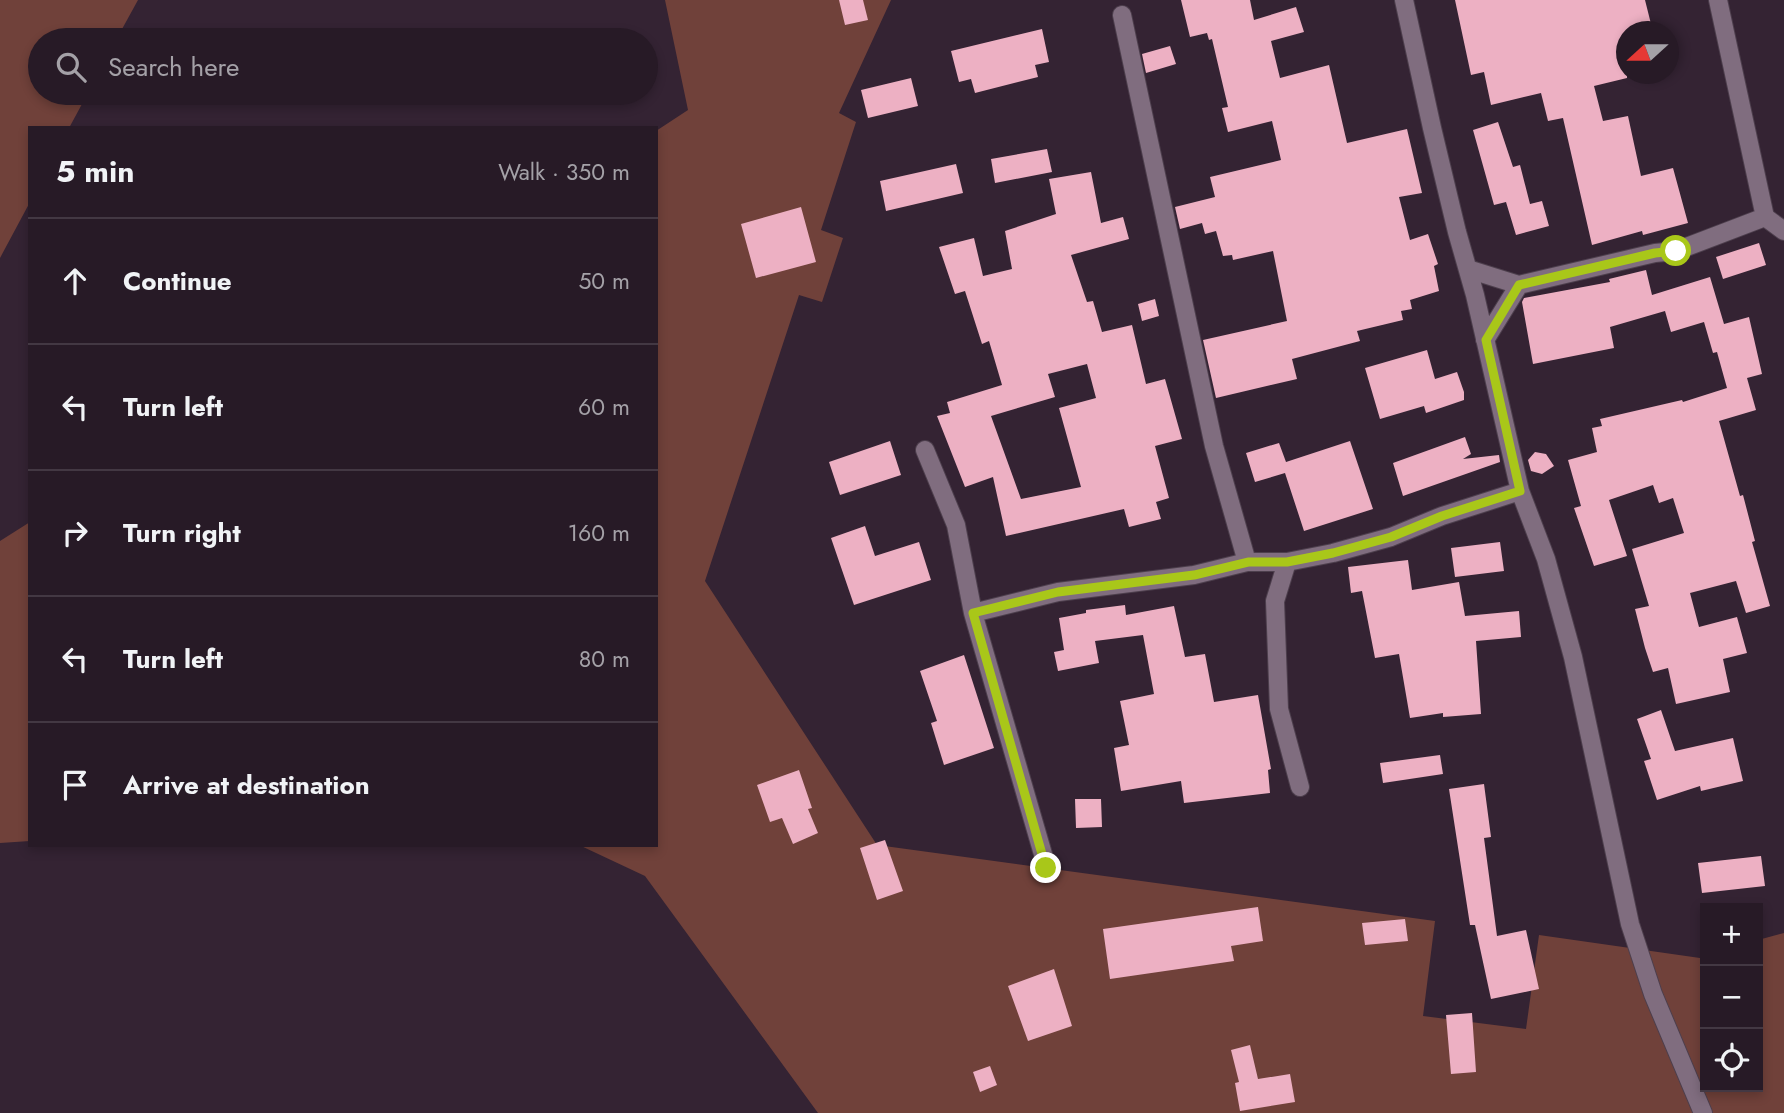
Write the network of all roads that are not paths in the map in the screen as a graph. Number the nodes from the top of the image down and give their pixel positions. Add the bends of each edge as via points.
1 (1404, 0) edge
2 (1718, 0) edge
3 (1122, 15) dead end
4 (1765, 217) junction
5 (1784, 231) edge
6 (1468, 269) junction
7 (1519, 285) junction
8 (1486, 340) junction
9 (925, 450) dead end
10 (1520, 491) junction
11 (1248, 562) junction
12 (1287, 562) junction
13 (973, 613) junction
14 (1300, 787) dead end
15 (1046, 868) dead end
16 (1703, 1113) edge

1 - 6 street
2 - 4 street
3 - 11 street via 1214,446
4 - 5 street
4 - 7 street via 1676,251
6 - 7 street
6 - 8 street
7 - 8 street
8 - 10 street
9 - 13 street via 957,525
10 - 12 street via 1391,537
10 - 16 street via 1546,559 1573,657 1630,924 1653,994
11 - 12 street
11 - 13 street via 1194,575 1058,592
12 - 14 street via 1275,601 1279,709
13 - 15 street

